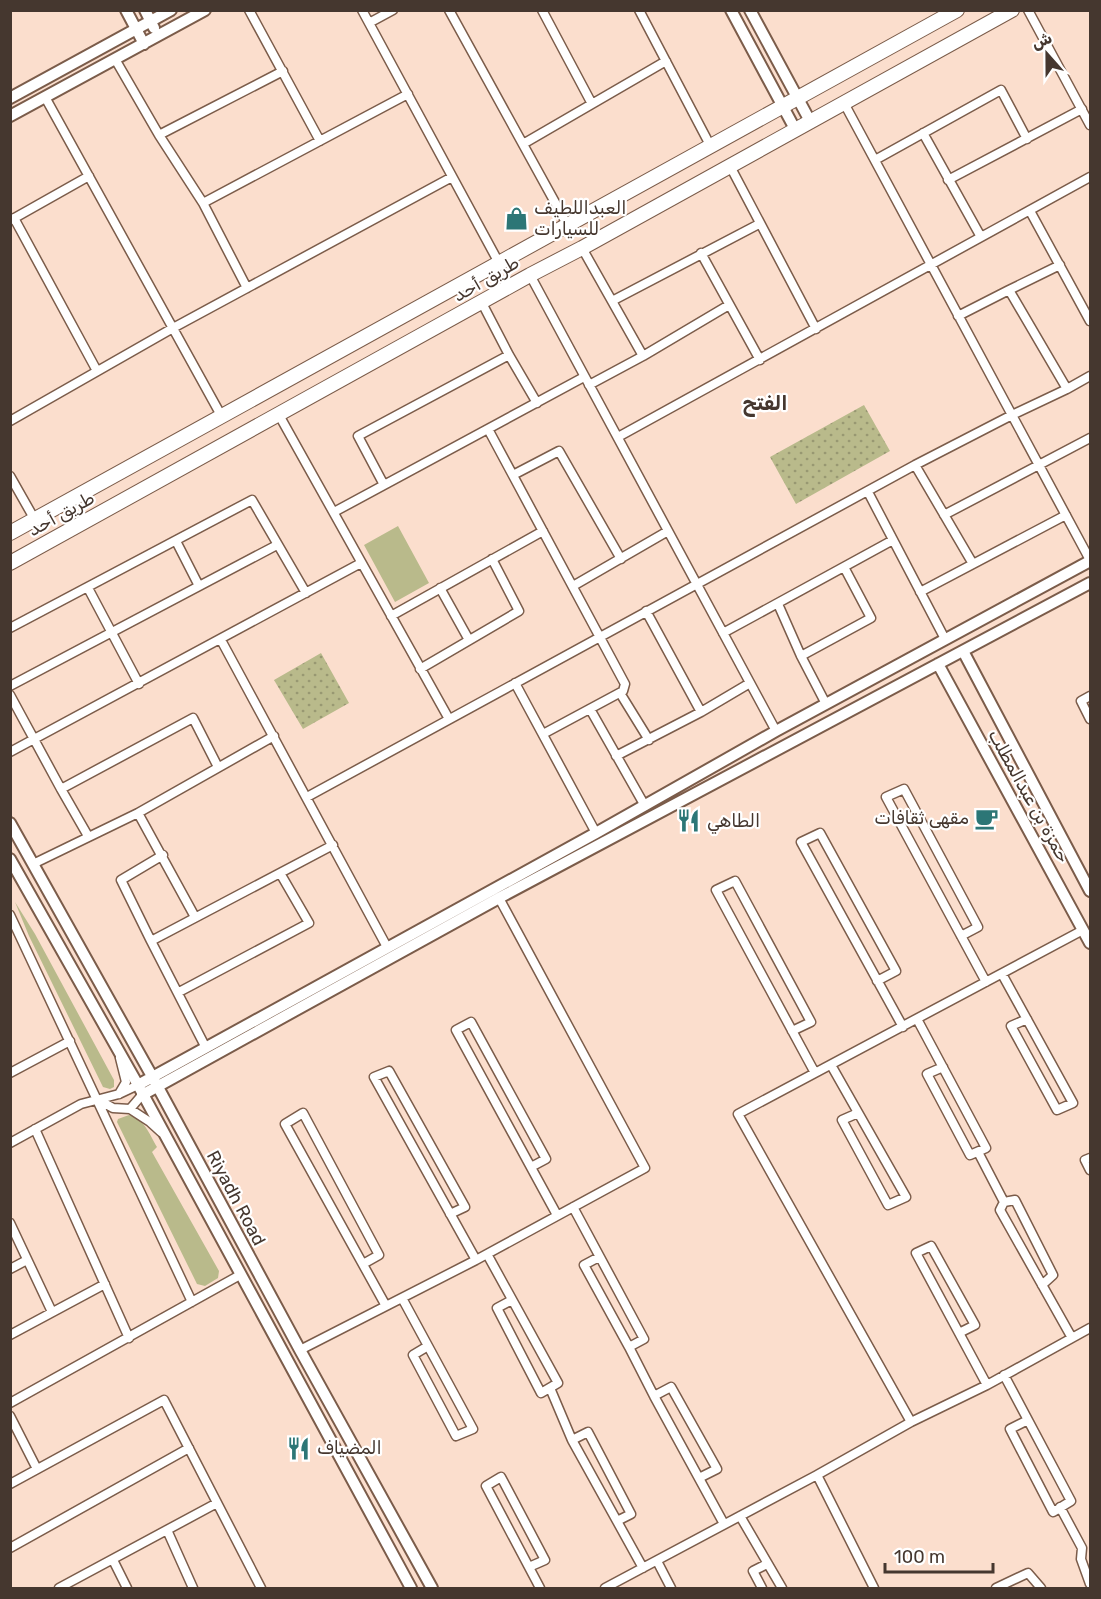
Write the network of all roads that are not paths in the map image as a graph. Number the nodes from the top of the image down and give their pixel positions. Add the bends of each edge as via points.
1 (126, 10) edge
2 (145, 10) edge
3 (171, 10) edge
4 (205, 10) edge
5 (249, 10) edge
6 (362, 10) edge
7 (393, 10) edge
8 (449, 10) edge
9 (542, 10) edge
10 (639, 10) edge
11 (731, 10) edge
12 (957, 10) edge
13 (1012, 10) edge
14 (1028, 10) edge
15 (752, 11) edge
16 (151, 21) junction
17 (369, 23) junction
18 (136, 30) junction
19 (158, 36) junction
20 (144, 44) junction
21 (115, 59) junction
22 (666, 61) junction
23 (283, 71) junction
24 (408, 94) junction
25 (45, 97) junction
26 (10, 98) edge
27 (798, 98) junction
28 (844, 103) junction
29 (591, 104) junction
30 (783, 106) junction
31 (1082, 110) junction
32 (10, 116) edge
33 (810, 121) junction
34 (1090, 124) edge
35 (795, 129) junction
36 (923, 133) junction
37 (159, 135) junction
38 (1027, 139) junction
39 (320, 141) junction
40 (523, 144) junction
41 (711, 147) junction
42 (875, 160) junction
43 (730, 166) junction
44 (89, 176) junction
45 (452, 177) junction
46 (1090, 177) edge
47 (948, 180) junction
48 (203, 203) junction
49 (1030, 211) junction
50 (12, 219) edge
51 (759, 224) junction
52 (568, 226) junction
53 (981, 237) junction
54 (582, 248) junction
55 (701, 253) junction
56 (499, 263) junction
57 (931, 265) junction
58 (1060, 265) junction
59 (530, 275) junction
60 (247, 288) junction
61 (1009, 290) junction
62 (612, 301) junction
63 (482, 303) junction
64 (729, 305) junction
65 (1088, 310) edge
66 (958, 316) junction
67 (1090, 321) edge
68 (173, 328) junction
69 (816, 329) junction
70 (509, 355) junction
71 (643, 356) junction
72 (760, 360) junction
73 (97, 372) junction
74 (1090, 375) edge
75 (584, 377) junction
76 (589, 385) junction
77 (1067, 389) junction
78 (537, 403) junction
79 (279, 415) junction
80 (1012, 415) junction
81 (222, 417) junction
82 (10, 421) edge
83 (488, 429) junction
84 (618, 437) junction
85 (1090, 440) edge
86 (1038, 464) junction
87 (915, 465) junction
88 (513, 475) junction
89 (10, 476) edge
90 (384, 485) junction
91 (868, 492) junction
92 (334, 512) junction
93 (944, 515) junction
94 (1066, 515) junction
95 (35, 520) junction
96 (543, 531) junction
97 (668, 531) junction
98 (10, 533) edge
99 (893, 540) junction
100 (176, 541) junction
101 (278, 545) junction
102 (492, 559) junction
103 (621, 559) junction
104 (1090, 561) edge
105 (10, 563) edge
106 (361, 563) junction
107 (973, 564) junction
108 (844, 567) junction
109 (696, 582) junction
110 (1090, 584) edge
111 (199, 586) junction
112 (573, 586) junction
113 (88, 588) junction
114 (440, 588) junction
115 (920, 592) junction
116 (306, 593) junction
117 (778, 603) junction
118 (646, 612) junction
119 (391, 616) junction
120 (10, 628) edge
121 (110, 633) junction
122 (723, 633) junction
123 (600, 636) junction
124 (945, 639) junction
125 (221, 640) junction
126 (469, 640) junction
127 (963, 651) junction
128 (801, 656) junction
129 (938, 664) junction
130 (420, 669) junction
131 (516, 683) junction
132 (750, 683) junction
133 (139, 684) junction
134 (10, 686) edge
135 (620, 693) junction
136 (10, 695) edge
137 (1090, 696) edge
138 (826, 704) junction
139 (590, 709) junction
140 (701, 712) junction
141 (449, 719) junction
142 (1090, 719) edge
143 (776, 731) junction
144 (543, 734) junction
145 (274, 736) junction
146 (34, 740) junction
147 (649, 740) junction
148 (10, 752) edge
149 (616, 756) junction
150 (218, 767) junction
151 (61, 789) junction
152 (307, 797) junction
153 (645, 806) junction
154 (138, 813) junction
155 (10, 823) edge
156 (596, 833) junction
157 (88, 836) junction
158 (333, 845) junction
159 (163, 855) junction
160 (10, 859) edge
161 (33, 864) junction
162 (280, 873) junction
163 (1090, 891) edge
164 (499, 898) junction
165 (10, 915) edge
166 (195, 917) junction
167 (1083, 930) junction
168 (961, 936) junction
169 (152, 940) junction
170 (1090, 943) edge
171 (387, 947) junction
172 (1002, 974) junction
173 (878, 981) junction
174 (986, 982) junction
175 (179, 992) junction
176 (917, 1019) junction
177 (1027, 1019) junction
178 (903, 1027) junction
179 (792, 1031) junction
180 (70, 1041) junction
181 (206, 1048) junction
182 (118, 1049) junction
183 (831, 1065) junction
184 (943, 1067) junction
185 (10, 1073) edge
186 (815, 1073) junction
187 (155, 1082) junction
188 (140, 1090) junction
189 (119, 1094) junction
190 (102, 1099) junction
191 (130, 1109) junction
192 (858, 1113) junction
193 (35, 1129) junction
194 (166, 1138) junction
195 (10, 1143) edge
196 (978, 1152) junction
197 (1090, 1158) edge
198 (531, 1167) junction
199 (1090, 1170) edge
200 (1004, 1202) junction
201 (573, 1207) junction
202 (450, 1214) junction
203 (557, 1215) junction
204 (10, 1223) edge
205 (487, 1254) junction
206 (599, 1257) junction
207 (27, 1260) junction
208 (476, 1260) junction
209 (363, 1264) junction
210 (10, 1269) edge
211 (240, 1275) junction
212 (105, 1284) junction
213 (1042, 1285) junction
214 (402, 1298) junction
215 (512, 1300) junction
216 (192, 1302) junction
217 (386, 1306) junction
218 (52, 1312) junction
219 (1090, 1331) edge
220 (959, 1333) junction
221 (10, 1335) edge
222 (129, 1338) junction
223 (1072, 1338) junction
224 (428, 1346) junction
225 (629, 1347) junction
226 (300, 1350) junction
227 (1004, 1375) junction
228 (987, 1385) junction
229 (550, 1388) junction
230 (654, 1396) junction
231 (10, 1403) edge
232 (10, 1416) edge
233 (1028, 1420) junction
234 (911, 1422) junction
235 (572, 1440) junction
236 (189, 1448) junction
237 (38, 1469) junction
238 (817, 1475) junction
239 (699, 1478) junction
240 (10, 1484) edge
241 (217, 1503) junction
242 (1060, 1508) junction
243 (740, 1516) junction
244 (617, 1521) junction
245 (724, 1524) junction
246 (167, 1530) junction
247 (10, 1548) edge
248 (1082, 1548) junction
249 (1090, 1554) edge
250 (113, 1560) junction
251 (657, 1561) junction
252 (767, 1564) junction
253 (529, 1567) junction
254 (643, 1568) junction
255 (1090, 1584) edge
256 (59, 1588) edge
257 (127, 1588) edge
258 (193, 1588) edge
259 (261, 1588) edge
260 (411, 1588) edge
261 (432, 1588) edge
262 (540, 1588) edge
263 (605, 1588) edge
264 (671, 1588) edge
265 (762, 1588) edge
266 (782, 1588) edge
267 (874, 1588) edge
268 (996, 1588) edge
269 (1041, 1588) edge

1 - 18 street
2 - 16 street
3 - 16 street
4 - 19 street
5 - 23 street
6 - 17 street
7 - 17 street
8 - 40 street
9 - 29 street
10 - 22 street
11 - 30 street
12 - 27 main road, طريق أحد
13 - 28 main road, طريق أحد
14 - 31 street
15 - 27 street
16 - 18 street
16 - 19 street
17 - 24 street
18 - 20 street
18 - 26 street
19 - 20 street
20 - 21 street
21 - 25 street
21 - 37 street
22 - 29 street
22 - 41 street
23 - 37 street
23 - 39 street
24 - 39 street
24 - 45 street
25 - 32 street
25 - 44 street
27 - 30 main road, طريق أحد
27 - 33 street
28 - 33 main road, طريق أحد
28 - 42 street
29 - 40 street
30 - 35 street
30 - 41 main road, طريق أحد
31 - 34 street
31 - 38 street
33 - 35 main road, طريق أحد
35 - 43 main road, طريق أحد
36 - 38 street via 1001,90
36 - 42 street
36 - 47 street
37 - 48 street
38 - 47 street
39 - 48 street
40 - 52 street
41 - 52 main road, طريق أحد
42 - 57 street
43 - 51 street
43 - 54 main road, طريق أحد
44 - 50 street
44 - 68 street
45 - 56 street
45 - 60 street
46 - 49 street
47 - 53 street
48 - 60 street
49 - 53 street
49 - 58 street
50 - 73 street
51 - 55 street
51 - 69 street
52 - 56 main road, طريق أحد
53 - 57 street
54 - 59 main road, طريق أحد
54 - 62 street
55 - 62 street
55 - 64 street
56 - 81 main road, طريق أحد
57 - 66 street
57 - 69 street
58 - 61 street
58 - 65 street
59 - 63 main road, طريق أحد
59 - 75 street
60 - 68 street
61 - 66 street
61 - 77 street
62 - 71 street
63 - 70 street
63 - 79 main road, طريق أحد
64 - 71 street
64 - 72 street
65 - 67 street
66 - 80 street
68 - 73 street
68 - 81 street
69 - 72 street
70 - 78 street
70 - 90 street via 358,436
71 - 76 street
72 - 84 street
73 - 82 street
74 - 77 street
75 - 76 street
75 - 78 street
76 - 84 street
77 - 80 street
78 - 83 street
79 - 92 street
79 - 105 main road, طريق أحد
80 - 86 street
80 - 87 street
81 - 95 main road, طريق أحد
83 - 88 street
83 - 90 street
84 - 97 street
85 - 86 street
86 - 93 street
86 - 94 street
87 - 91 street
87 - 93 street
88 - 96 street
88 - 103 street via 559,451
89 - 95 street
90 - 92 street
91 - 99 street
91 - 109 street
92 - 106 street
93 - 107 street
94 - 104 street
94 - 107 street
95 - 98 main road, طريق أحد
96 - 102 street
96 - 112 street
97 - 103 street
97 - 109 street
99 - 108 street
99 - 115 street
100 - 101 street via 252,500
100 - 111 street
100 - 113 street
101 - 111 street
101 - 116 street
102 - 114 street
102 - 126 street via 519,611
103 - 112 street
104 - 124 street
106 - 116 street
106 - 119 street
107 - 115 street
108 - 117 street
108 - 128 street via 871,618
109 - 118 street
109 - 122 street
110 - 127 street
111 - 121 street
112 - 123 street
113 - 120 street
113 - 121 street
114 - 119 street
114 - 126 street
115 - 124 street
116 - 125 street
117 - 122 street
117 - 128 street
118 - 123 street
118 - 140 street
119 - 130 street
121 - 133 street
121 - 134 street
122 - 132 street
123 - 131 street
123 - 135 street via 625,684
124 - 138 street
125 - 133 street
125 - 145 street
126 - 130 street
127 - 129 street
127 - 163 street, حمزة بن عبدالمطلب
128 - 138 street
129 - 164 street
129 - 167 street, حمزة بن عبدالمطلب
130 - 141 street
131 - 141 street
131 - 144 street
132 - 140 street
132 - 143 street
133 - 146 street
135 - 139 street
135 - 147 street
136 - 146 street
137 - 142 street via 1081,701
138 - 143 street
139 - 144 street
139 - 149 street
140 - 147 street
141 - 152 street
143 - 153 street
144 - 156 street
145 - 150 street
145 - 152 street
146 - 148 street
146 - 151 street
147 - 149 street
149 - 153 street
150 - 151 street via 193,718
150 - 154 street
151 - 157 street
152 - 158 street
153 - 156 street
154 - 157 street
154 - 159 street
155 - 161 street, Riyadh Road
156 - 171 street
157 - 161 street
158 - 162 street
158 - 171 street
159 - 166 street
159 - 169 street via 120,880
160 - 182 street
161 - 187 street, Riyadh Road
162 - 166 street
162 - 175 street via 309,923
164 - 187 street
164 - 201 street via 645,1167
165 - 180 street
166 - 169 street
167 - 170 street, حمزة بن عبدالمطلب
167 - 172 street
168 - 168 street via 886,797 904,789 978,927
168 - 174 street
169 - 175 street
171 - 181 street
172 - 174 street
172 - 177 street
173 - 173 street via 801,842 820,833 896,971
173 - 178 street
174 - 176 street
175 - 181 street
176 - 178 street
176 - 184 street
177 - 177 street via 1073,1103 1057,1110 1011,1026
178 - 183 street
179 - 179 street via 716,890 735,881 810,1022
179 - 186 street
180 - 185 street
180 - 190 street
181 - 187 street
182 - 188 street
182 - 189 street via 126,1082
183 - 186 street
183 - 192 street
184 - 196 street via 986,1148
184 - 196 street via 927,1074 970,1155
186 - 234 street via 738,1114
187 - 188 street
187 - 226 street, Riyadh Road
188 - 189 street
188 - 191 street
188 - 194 street
189 - 190 street
190 - 191 street via 113,1108
190 - 193 street via 81,1104
190 - 216 street
191 - 194 street
192 - 192 street via 906,1197 888,1205 842,1120
193 - 195 street
193 - 212 street
194 - 211 street
196 - 200 street
197 - 199 street via 1085,1160
198 - 198 street via 510,1128 456,1030 471,1023 546,1159
198 - 203 street
200 - 213 street via 1000,1210
200 - 213 street via 1015,1200 1053,1275
201 - 203 street
201 - 206 street
202 - 202 street via 391,1107 374,1077 389,1071 465,1208
202 - 208 street
203 - 205 street
204 - 207 street
205 - 208 street
205 - 215 street
206 - 225 street via 644,1339
206 - 225 street via 584,1265
207 - 210 street
207 - 218 street
208 - 214 street
209 - 209 street via 285,1124 303,1113 379,1255
209 - 217 street
211 - 216 street
211 - 260 street
212 - 218 street
212 - 222 street
213 - 223 street
214 - 217 street
214 - 224 street
215 - 229 street via 558,1383
215 - 229 street via 497,1308 541,1393
216 - 222 street
217 - 226 street
218 - 221 street
219 - 223 street
220 - 220 street via 916,1253 931,1246 975,1325
220 - 228 street
222 - 231 street
223 - 227 street
224 - 224 street via 473,1429 456,1436 412,1355
225 - 230 street
226 - 261 street, Riyadh Road
227 - 228 street
227 - 233 street
228 - 234 street
229 - 235 street
230 - 239 street
230 - 239 street via 671,1387 717,1469
232 - 237 street
233 - 242 street via 1071,1501
233 - 242 street via 1010,1429 1053,1512
234 - 238 street
235 - 244 street
235 - 244 street via 588,1432 631,1514
236 - 237 street via 164,1400
236 - 241 street
236 - 247 street
237 - 240 street
238 - 243 street
238 - 267 street
239 - 245 street
241 - 246 street
241 - 259 street
242 - 248 street
243 - 245 street
243 - 252 street
244 - 254 street
245 - 251 street
246 - 250 street
246 - 258 street
248 - 249 street
248 - 255 street via 1081,1559
250 - 256 street
250 - 257 street
251 - 254 street
251 - 264 street
252 - 265 street via 753,1571
252 - 266 street
253 - 253 street via 486,1486 501,1477 545,1560
253 - 262 street
254 - 263 street
268 - 269 street via 1028,1573

